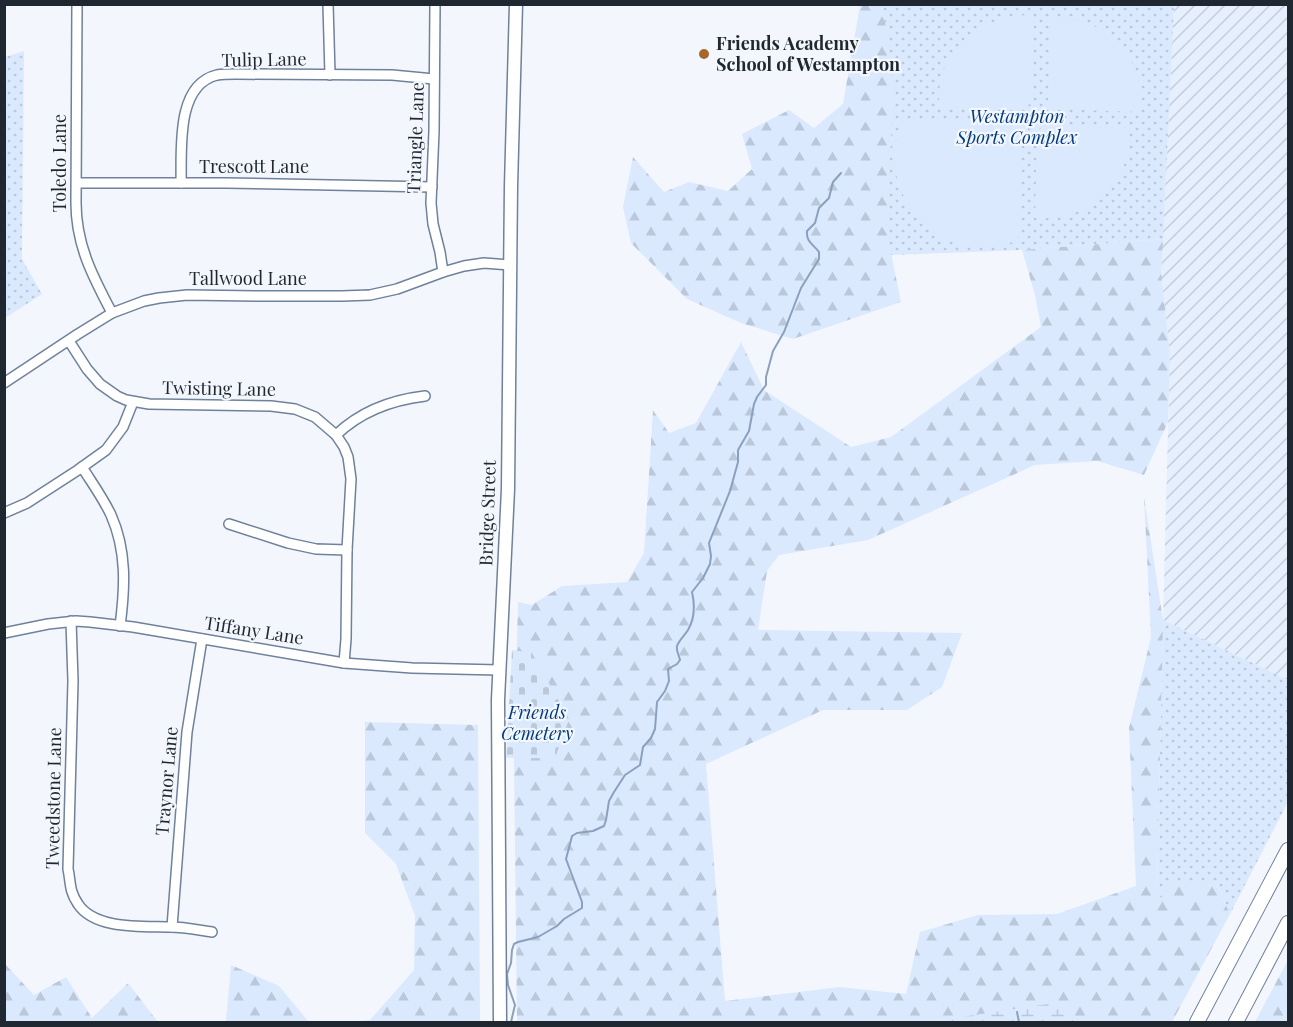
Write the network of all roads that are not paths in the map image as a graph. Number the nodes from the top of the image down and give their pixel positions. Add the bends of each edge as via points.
1 (77, 4) edge
2 (328, 4) edge
3 (435, 4) edge
4 (516, 4) edge
5 (330, 75) junction
6 (434, 79) junction
7 (76, 183) junction
8 (181, 183) junction
9 (432, 187) junction
10 (510, 266) junction
11 (442, 272) junction
12 (112, 314) junction
13 (69, 341) junction
14 (4, 383) edge
15 (425, 396) dead end
16 (133, 402) junction
17 (336, 435) junction
18 (82, 467) junction
19 (4, 513) edge
20 (229, 524) dead end
21 (347, 550) junction
22 (71, 621) junction
23 (120, 626) junction
24 (4, 633) edge
25 (202, 639) junction
26 (344, 663) junction
27 (499, 670) junction
28 (1288, 850) edge
29 (1288, 922) edge
30 (172, 927) junction
31 (212, 932) dead end
32 (500, 1023) edge
33 (1197, 1023) edge
34 (1236, 1023) edge

1 - 7 street, Toledo Lane
2 - 5 street
3 - 6 street, Triangle Lane
4 - 10 main road, Bridge Street
5 - 6 street, Tulip Lane
5 - 8 street, Tulip Lane via 236,74 208,79 187,107
6 - 9 street, Triangle Lane
7 - 8 street, Trescott Lane
7 - 12 street, Toledo Lane via 80,241
8 - 9 street, Trescott Lane
9 - 11 street, Triangle Lane via 431,214
10 - 11 street, Tallwood Lane via 484,263
10 - 27 main road, Bridge Street via 508,489
11 - 12 street, Tallwood Lane via 370,295 180,295 144,301
12 - 13 street, Tallwood Lane
13 - 14 street, Tallwood Lane
13 - 16 street, Twisting Lane via 100,384
15 - 17 street via 372,409
16 - 17 street, Twisting Lane via 295,408 315,417
16 - 18 street via 112,442
17 - 21 street, Twisting Lane via 350,468
18 - 19 street via 27,503
18 - 23 street via 110,514 120,543 124,591
20 - 21 street via 288,543
21 - 26 street, Twisting Lane
22 - 23 street, Tiffany Lane
22 - 24 street, Tiffany Lane
22 - 30 street, Tweedstone Lane via 70,887 77,904 92,917 122,925
23 - 25 street, Tiffany Lane
25 - 26 street, Tiffany Lane
25 - 30 street, Traynor Lane via 187,732
26 - 27 street, Tiffany Lane
27 - 32 main road, Bridge Street
28 - 33 highway
29 - 34 highway
30 - 31 street, Tweedstone Lane

